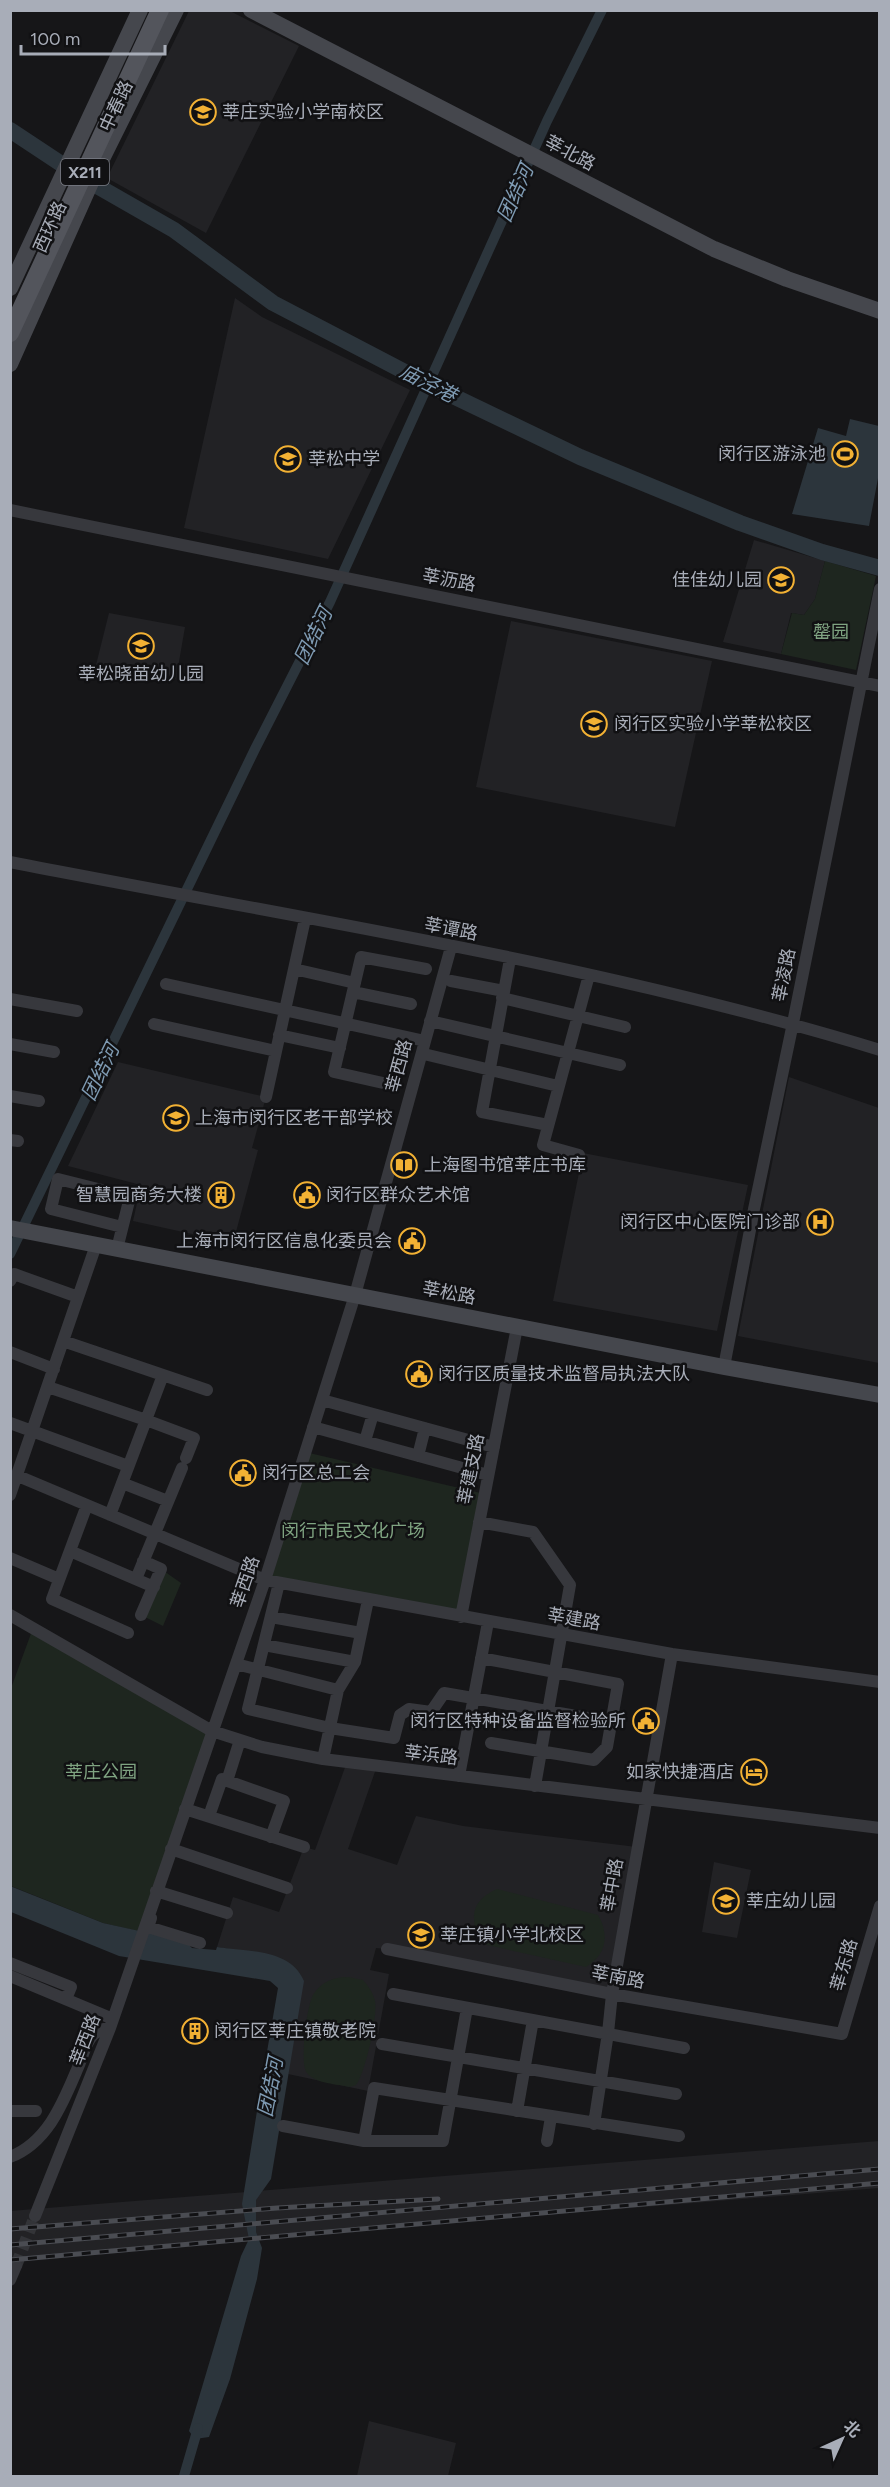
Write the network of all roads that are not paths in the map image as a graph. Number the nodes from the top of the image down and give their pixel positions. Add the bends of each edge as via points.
1 (140, 10) edge
2 (147, 10) edge
3 (160, 10) edge
4 (176, 10) edge
5 (251, 10) edge
6 (10, 288) edge
7 (10, 305) edge
8 (879, 311) edge
9 (10, 333) edge
10 (10, 364) edge
11 (10, 510) edge
12 (879, 589) edge
13 (860, 682) junction
14 (879, 686) edge
15 (10, 861) edge
16 (305, 919) junction
17 (450, 947) junction
18 (510, 959) junction
19 (294, 969) junction
20 (426, 969) dead end
21 (589, 975) junction
22 (451, 981) dead end
23 (166, 984) dead end
24 (354, 987) junction
25 (503, 994) junction
26 (10, 999) edge
27 (411, 1004) dead end
28 (285, 1010) junction
29 (77, 1011) dead end
30 (578, 1016) junction
31 (430, 1021) junction
32 (346, 1023) junction
33 (793, 1023) junction
34 (154, 1024) dead end
35 (625, 1027) dead end
36 (279, 1035) junction
37 (496, 1036) junction
38 (425, 1041) junction
39 (10, 1044) edge
40 (340, 1048) junction
41 (879, 1050) edge
42 (276, 1051) junction
43 (54, 1052) dead end
44 (568, 1053) junction
45 (428, 1055) dead end
46 (620, 1065) dead end
47 (490, 1070) junction
48 (392, 1085) dead end
49 (558, 1086) junction
50 (10, 1096) edge
51 (266, 1097) dead end
52 (39, 1101) dead end
53 (548, 1125) junction
54 (579, 1155) dead end
55 (122, 1227) junction
56 (10, 1228) edge
57 (96, 1245) junction
58 (117, 1249) junction
59 (10, 1281) edge
60 (355, 1295) junction
61 (78, 1297) junction
62 (517, 1327) junction
63 (63, 1341) junction
64 (10, 1352) edge
65 (724, 1367) junction
66 (54, 1369) junction
67 (163, 1375) junction
68 (48, 1387) junction
69 (207, 1390) dead end
70 (879, 1395) edge
71 (322, 1400) junction
72 (373, 1414) junction
73 (147, 1420) junction
74 (10, 1423) edge
75 (313, 1427) junction
76 (425, 1428) junction
77 (33, 1431) junction
78 (365, 1441) junction
79 (494, 1447) junction
80 (418, 1456) junction
81 (128, 1466) junction
82 (488, 1475) junction
83 (18, 1476) junction
84 (122, 1483) junction
85 (10, 1495) edge
86 (168, 1501) junction
87 (87, 1505) junction
88 (110, 1515) junction
89 (479, 1522) junction
90 (154, 1534) junction
91 (70, 1551) junction
92 (10, 1558) edge
93 (143, 1561) junction
94 (59, 1579) junction
95 (135, 1579) junction
96 (265, 1581) junction
97 (279, 1583) junction
98 (154, 1587) junction
99 (368, 1600) junction
100 (10, 1615) edge
101 (141, 1615) dead end
102 (271, 1617) junction
103 (461, 1617) junction
104 (488, 1622) junction
105 (128, 1633) dead end
106 (361, 1633) junction
107 (561, 1635) junction
108 (264, 1645) junction
109 (672, 1654) junction
110 (481, 1658) junction
111 (355, 1662) junction
112 (236, 1664) junction
113 (257, 1670) junction
114 (554, 1672) junction
115 (879, 1682) edge
116 (338, 1690) junction
117 (474, 1699) junction
118 (548, 1712) junction
119 (611, 1722) junction
120 (330, 1728) junction
121 (212, 1731) junction
122 (240, 1740) junction
123 (490, 1743) dead end
124 (541, 1752) junction
125 (323, 1759) junction
126 (459, 1776) junction
127 (227, 1781) junction
128 (535, 1786) junction
129 (646, 1799) junction
130 (185, 1809) junction
131 (209, 1816) junction
132 (879, 1827) edge
133 (271, 1837) junction
134 (304, 1848) dead end
135 (171, 1849) junction
136 (287, 1888) dead end
137 (156, 1891) junction
138 (151, 1905) junction
139 (879, 1906) edge
140 (227, 1913) dead end
141 (200, 1943) dead end
142 (387, 1949) dead end
143 (10, 1963) edge
144 (10, 1976) edge
145 (393, 1994) dead end
146 (612, 1994) junction
147 (66, 2000) junction
148 (467, 2008) junction
149 (533, 2020) junction
150 (112, 2024) junction
151 (608, 2033) junction
152 (842, 2034) joint
153 (382, 2044) dead end
154 (684, 2048) dead end
155 (459, 2056) junction
156 (525, 2068) junction
157 (601, 2081) junction
158 (676, 2094) dead end
159 (450, 2101) junction
160 (10, 2111) edge
161 (36, 2111) dead end
162 (517, 2111) junction
163 (551, 2117) junction
164 (594, 2124) junction
165 (283, 2126) dead end
166 (679, 2136) dead end
167 (364, 2141) junction
168 (547, 2141) dead end
169 (10, 2157) edge
170 (35, 2216) tunnel mouth
171 (16, 2266) dead end
172 (10, 2280) edge

1 - 6 main road, 西环路
2 - 7 main road, 中春路 / X211
3 - 9 main road, 中春路 / X211
4 - 10 main road, 西环路 via 97,169
5 - 8 main road, 莘北路 via 670,228 750,265
11 - 13 street, 莘沥路
12 - 13 street, 莘凌路
13 - 14 street, 莘沥路
13 - 33 street, 莘凌路
15 - 16 street, 莘谭路
16 - 17 street, 莘谭路
16 - 19 street
17 - 18 street, 莘谭路
17 - 31 street, 莘西路
18 - 21 street, 莘谭路
18 - 25 street
19 - 24 street
19 - 28 street
20 - 24 street via 361,957
21 - 30 street
21 - 33 street, 莘谭路
22 - 25 street
23 - 28 street
24 - 27 street
24 - 32 street
25 - 30 street
25 - 37 street
26 - 29 street
28 - 32 street
28 - 36 street
30 - 35 street
30 - 44 street
31 - 37 street
31 - 38 street, 莘西路
32 - 38 street
32 - 40 street
33 - 41 street, 莘谭路
33 - 65 street, 莘凌路
34 - 42 street
36 - 40 street
36 - 42 street
37 - 44 street
37 - 47 street
38 - 60 street, 莘西路
39 - 43 street
40 - 48 street via 334,1072
42 - 51 street
44 - 46 street
44 - 49 street
45 - 47 street
47 - 49 street
47 - 53 street via 482,1112
49 - 53 street
50 - 52 street
53 - 54 street via 543,1145
55 - 55 street via 130,1197 58,1179 51,1209
55 - 58 street
56 - 57 main road, 莘松路
57 - 58 main road, 莘松路
57 - 61 street
58 - 60 main road, 莘松路
59 - 61 street via 14,1274
60 - 62 main road, 莘松路
60 - 71 street, 莘西路
61 - 63 street
62 - 65 main road, 莘松路
62 - 79 street, 莘建支路
63 - 66 street
63 - 67 street
64 - 66 street
65 - 70 main road, 莘松路
66 - 68 street
67 - 69 street
67 - 73 street
68 - 73 street
68 - 77 street
71 - 72 street
71 - 75 street, 莘西路
72 - 76 street
72 - 78 street
73 - 81 street
73 - 86 street via 194,1438
74 - 77 street
75 - 78 street
75 - 96 street, 莘西路
76 - 79 street
76 - 80 street
77 - 81 street
77 - 83 street
78 - 80 street
79 - 82 street, 莘建支路
80 - 82 street
81 - 84 street
82 - 89 street, 莘建支路
83 - 85 street
83 - 87 street, 莘建路
84 - 86 street
84 - 88 street
86 - 90 street
87 - 88 street, 莘建路
87 - 91 street
88 - 90 street, 莘建路
89 - 103 street, 莘建支路
89 - 107 street via 533,1532 570,1585
90 - 93 street
90 - 96 street, 莘建路
91 - 94 street
91 - 95 street
92 - 94 street
93 - 95 street
93 - 98 street via 161,1569
94 - 105 street via 52,1599
95 - 98 street
96 - 97 street, 莘建路
96 - 112 street, 莘西路
97 - 99 street, 莘建路
97 - 102 street
98 - 101 street
99 - 103 street, 莘建路
99 - 106 street
100 - 121 street, 莘浜路
102 - 106 street
102 - 108 street
103 - 104 street, 莘建路
104 - 107 street, 莘建路
104 - 110 street
106 - 111 street
107 - 109 street, 莘建路
107 - 114 street
108 - 111 street
108 - 113 street
109 - 115 street, 莘建路
109 - 129 street, 莘中路
110 - 114 street
110 - 117 street
111 - 116 street
112 - 113 street
112 - 121 street, 莘西路
113 - 116 street
113 - 120 street via 248,1709
114 - 118 street
114 - 119 street via 618,1684
116 - 120 street
117 - 118 street
117 - 120 street via 444,1693 431,1712 409,1709 400,1715 394,1738
117 - 126 street
118 - 119 street
118 - 124 street
119 - 124 street via 607,1747 594,1760
120 - 125 street
121 - 122 street, 莘浜路
121 - 130 street, 莘西路
122 - 125 street, 莘浜路
122 - 127 street
123 - 124 street
124 - 128 street
125 - 126 street, 莘浜路
126 - 128 street, 莘浜路
127 - 131 street via 222,1779
127 - 133 street via 284,1801
128 - 129 street, 莘浜路
129 - 132 street, 莘浜路
129 - 146 street, 莘中路
130 - 131 street
130 - 135 street, 莘西路
131 - 133 street
133 - 134 street
135 - 136 street
135 - 137 street, 莘西路
137 - 138 street, 莘西路
137 - 140 street
138 - 141 street via 148,1927
138 - 150 street, 莘西路
139 - 152 street, 莘东路
142 - 146 street, 莘南路
143 - 147 street via 71,1987
144 - 147 street
145 - 148 street
146 - 151 street, 莘中路
146 - 152 street, 莘南路
147 - 150 street
148 - 149 street
148 - 155 street
149 - 151 street
149 - 156 street
150 - 169 street via 90,2038 43,2134 30,2147
150 - 170 street, 莘西路
151 - 154 street
151 - 157 street, 莘中路
153 - 155 street
155 - 156 street
155 - 159 street
156 - 157 street
156 - 162 street
157 - 158 street
157 - 164 street, 莘中路
159 - 162 street
159 - 167 street via 443,2140
159 - 167 street via 374,2088
160 - 161 street
162 - 163 street
163 - 164 street
163 - 168 street
164 - 166 street
165 - 167 street
171 - 172 street

